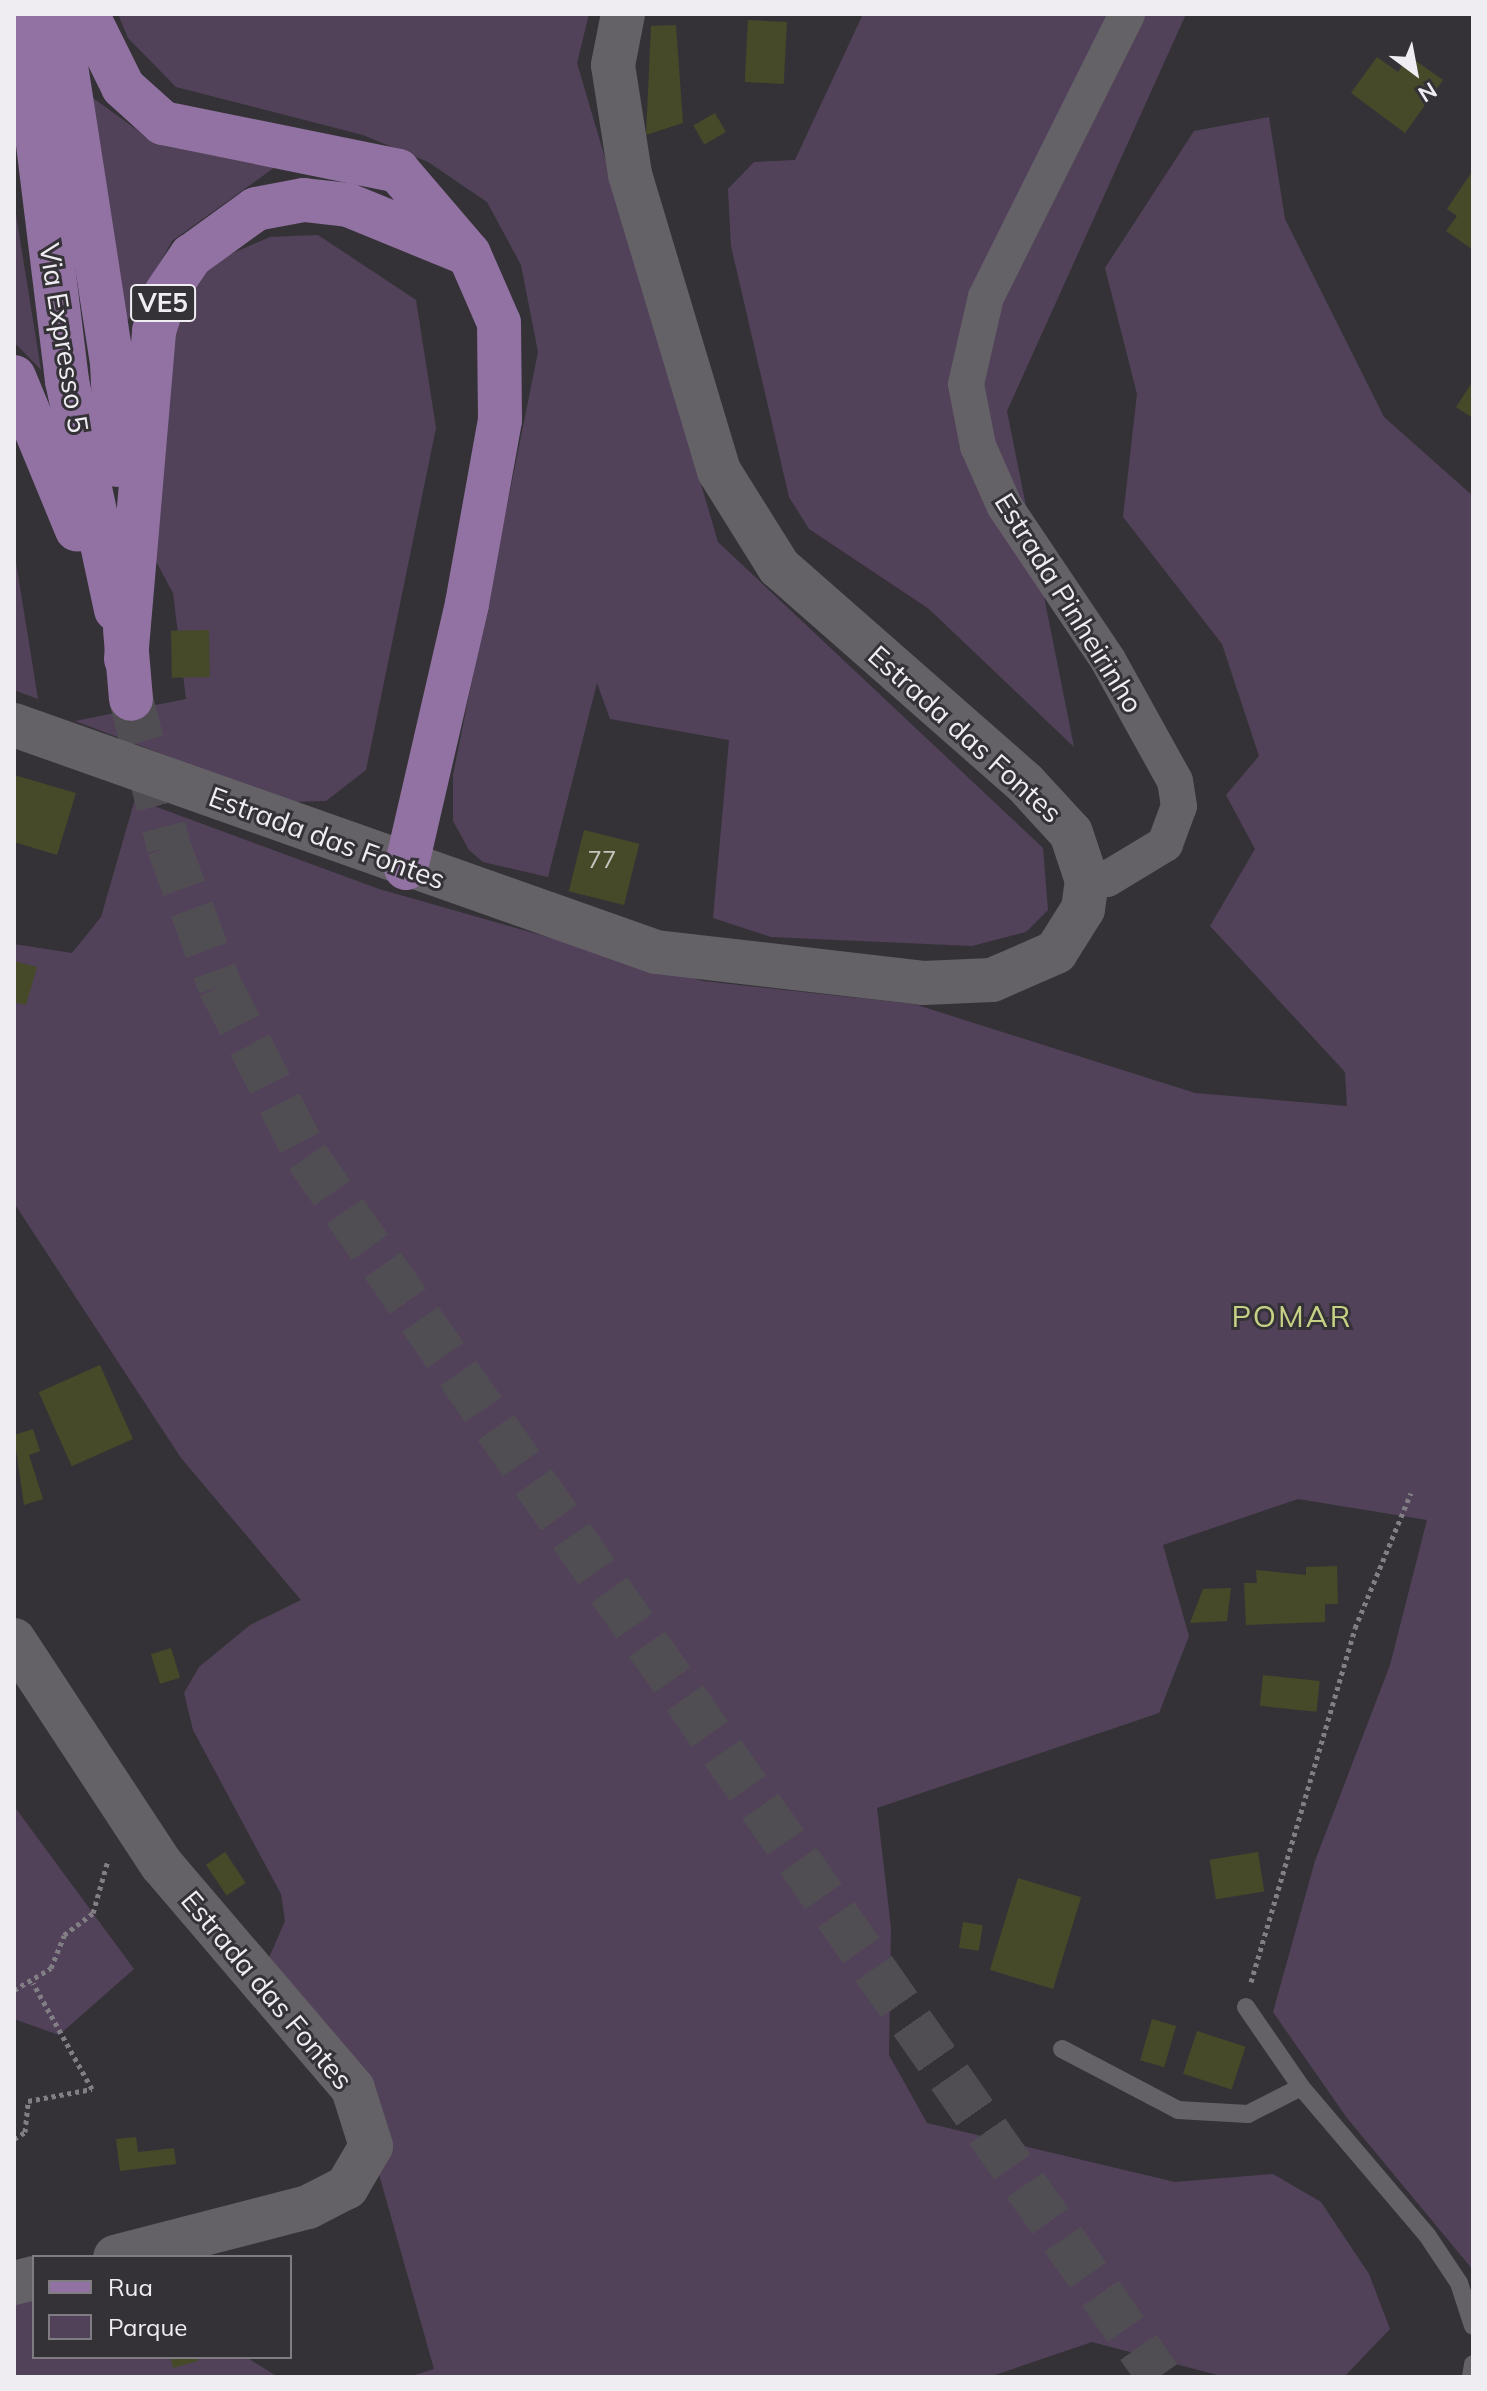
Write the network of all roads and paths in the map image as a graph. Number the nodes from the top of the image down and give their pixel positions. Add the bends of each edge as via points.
1 (22, 14) edge
2 (58, 14) edge
3 (87, 14) edge
4 (623, 14) edge
5 (1127, 14) edge
6 (469, 254) junction
7 (14, 377) edge
8 (129, 679) junction
9 (14, 725) edge
10 (406, 868) junction
11 (1087, 881) junction
12 (1411, 1493) dead end
13 (14, 1640) edge
14 (93, 1913) dead end
15 (33, 1983) junction
16 (14, 1990) edge
17 (1246, 2007) joint
18 (1062, 2049) dead end
19 (1301, 2087) junction
20 (14, 2139) edge
21 (123, 2255) edge
22 (1473, 2326) edge
23 (1473, 2364) edge
24 (1471, 2377) edge

1 - 8 main road, Via Expresso 5 via 67,381
2 - 8 main road, Via Expresso 5 / VE5 via 112,363
3 - 6 main road via 123,87 163,123 398,171 434,205
4 - 11 street, Estrada das Fontes via 613,65 630,174 692,390 736,507 779,567 1051,808 1071,833
5 - 11 street, Estrada Pinheirinho via 986,297 966,384 978,446 1005,507 1108,660 1175,781 1179,806 1165,844 1107,879
6 - 8 main road, VE5 via 348,205 304,200 256,209 191,256 166,293 154,331
6 - 10 main road via 499,323 500,420 467,604
7 - 8 main road
9 - 10 street, Estrada das Fontes
10 - 11 street, Estrada das Fontes via 656,952 923,983 992,980 1056,952 1083,909
12 - 17 path via 1355,1628
13 - 21 street, Estrada das Fontes via 162,1865 353,2089 371,2146 347,2187 308,2207
14 - 15 path via 64,1935 51,1968
15 - 16 path
15 - 20 path via 92,2089 28,2101 25,2132
17 - 19 lane
18 - 19 lane via 1178,2110 1248,2114
19 - 22 lane via 1427,2235 1459,2283
23 - 24 lane

